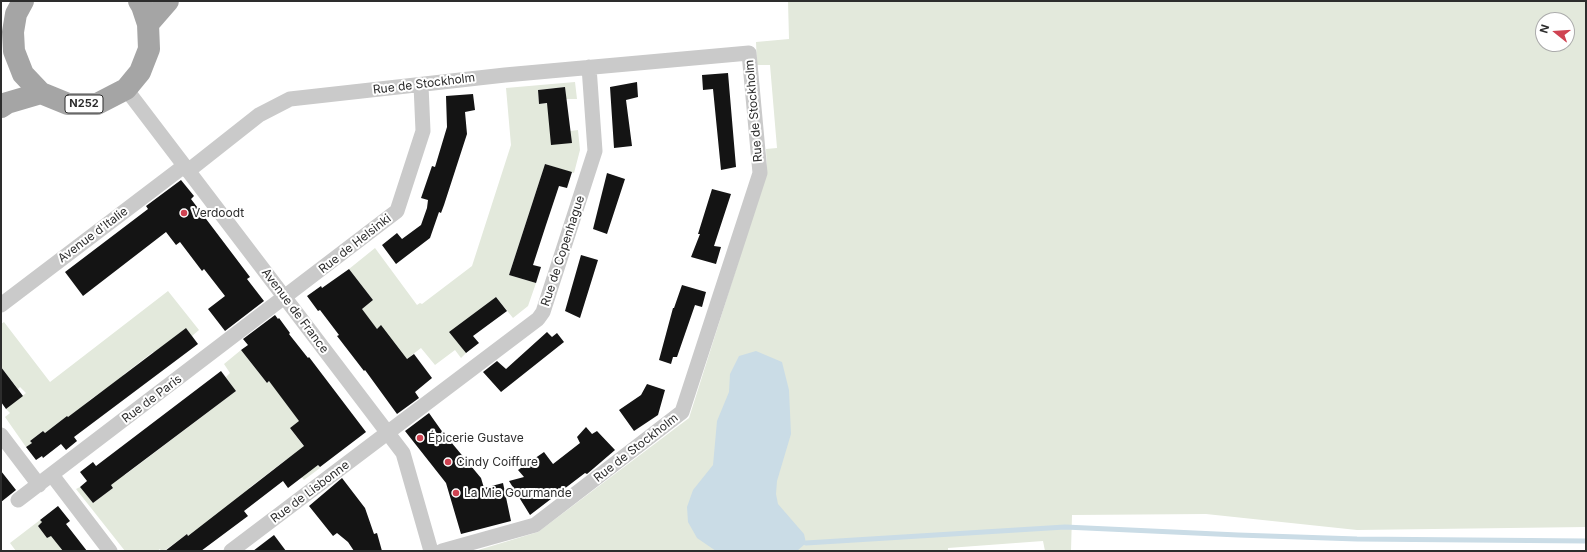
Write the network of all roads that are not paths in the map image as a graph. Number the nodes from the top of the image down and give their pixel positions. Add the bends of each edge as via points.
1 (23, 1) edge
2 (139, 1) edge
3 (168, 1) edge
4 (148, 24) junction
5 (7, 57) edge
6 (589, 66) junction
7 (421, 85) junction
8 (126, 89) junction
9 (41, 92) junction
10 (1, 107) edge
11 (186, 168) junction
12 (285, 298) junction
13 (1, 304) edge
14 (388, 433) junction
15 (1, 435) edge
16 (52, 474) junction
17 (39, 485) junction
18 (18, 500) dead end
19 (110, 551) edge
20 (231, 551) edge
21 (432, 551) edge
22 (442, 551) edge

1 - 5 main road, N252 via 16,14
2 - 4 main road, N252
3 - 4 main road
4 - 8 main road, N252 via 148,49 140,72
5 - 9 main road, N252
6 - 7 street, Rue de Stockholm
6 - 14 street, Rue de Copenhague via 595,151 543,312 538,319
6 - 22 street, Rue de Stockholm via 749,53 760,173 682,412 535,525
7 - 11 street, Rue de Stockholm via 290,100 259,115
7 - 12 street, Rue de Helsinki via 423,131 397,211
8 - 9 main road, N252 via 98,104 68,104
8 - 11 street, Avenue de France
9 - 10 main road
11 - 12 street, Avenue de France
11 - 13 street, Avenue d'Italie
12 - 14 street, Avenue de France
12 - 16 street, Rue de Paris
14 - 20 street, Rue de Lisbonne
14 - 21 street, Avenue de France via 403,453
15 - 17 street
16 - 17 street, Rue de Paris
16 - 19 street
17 - 18 street, Rue de Paris

